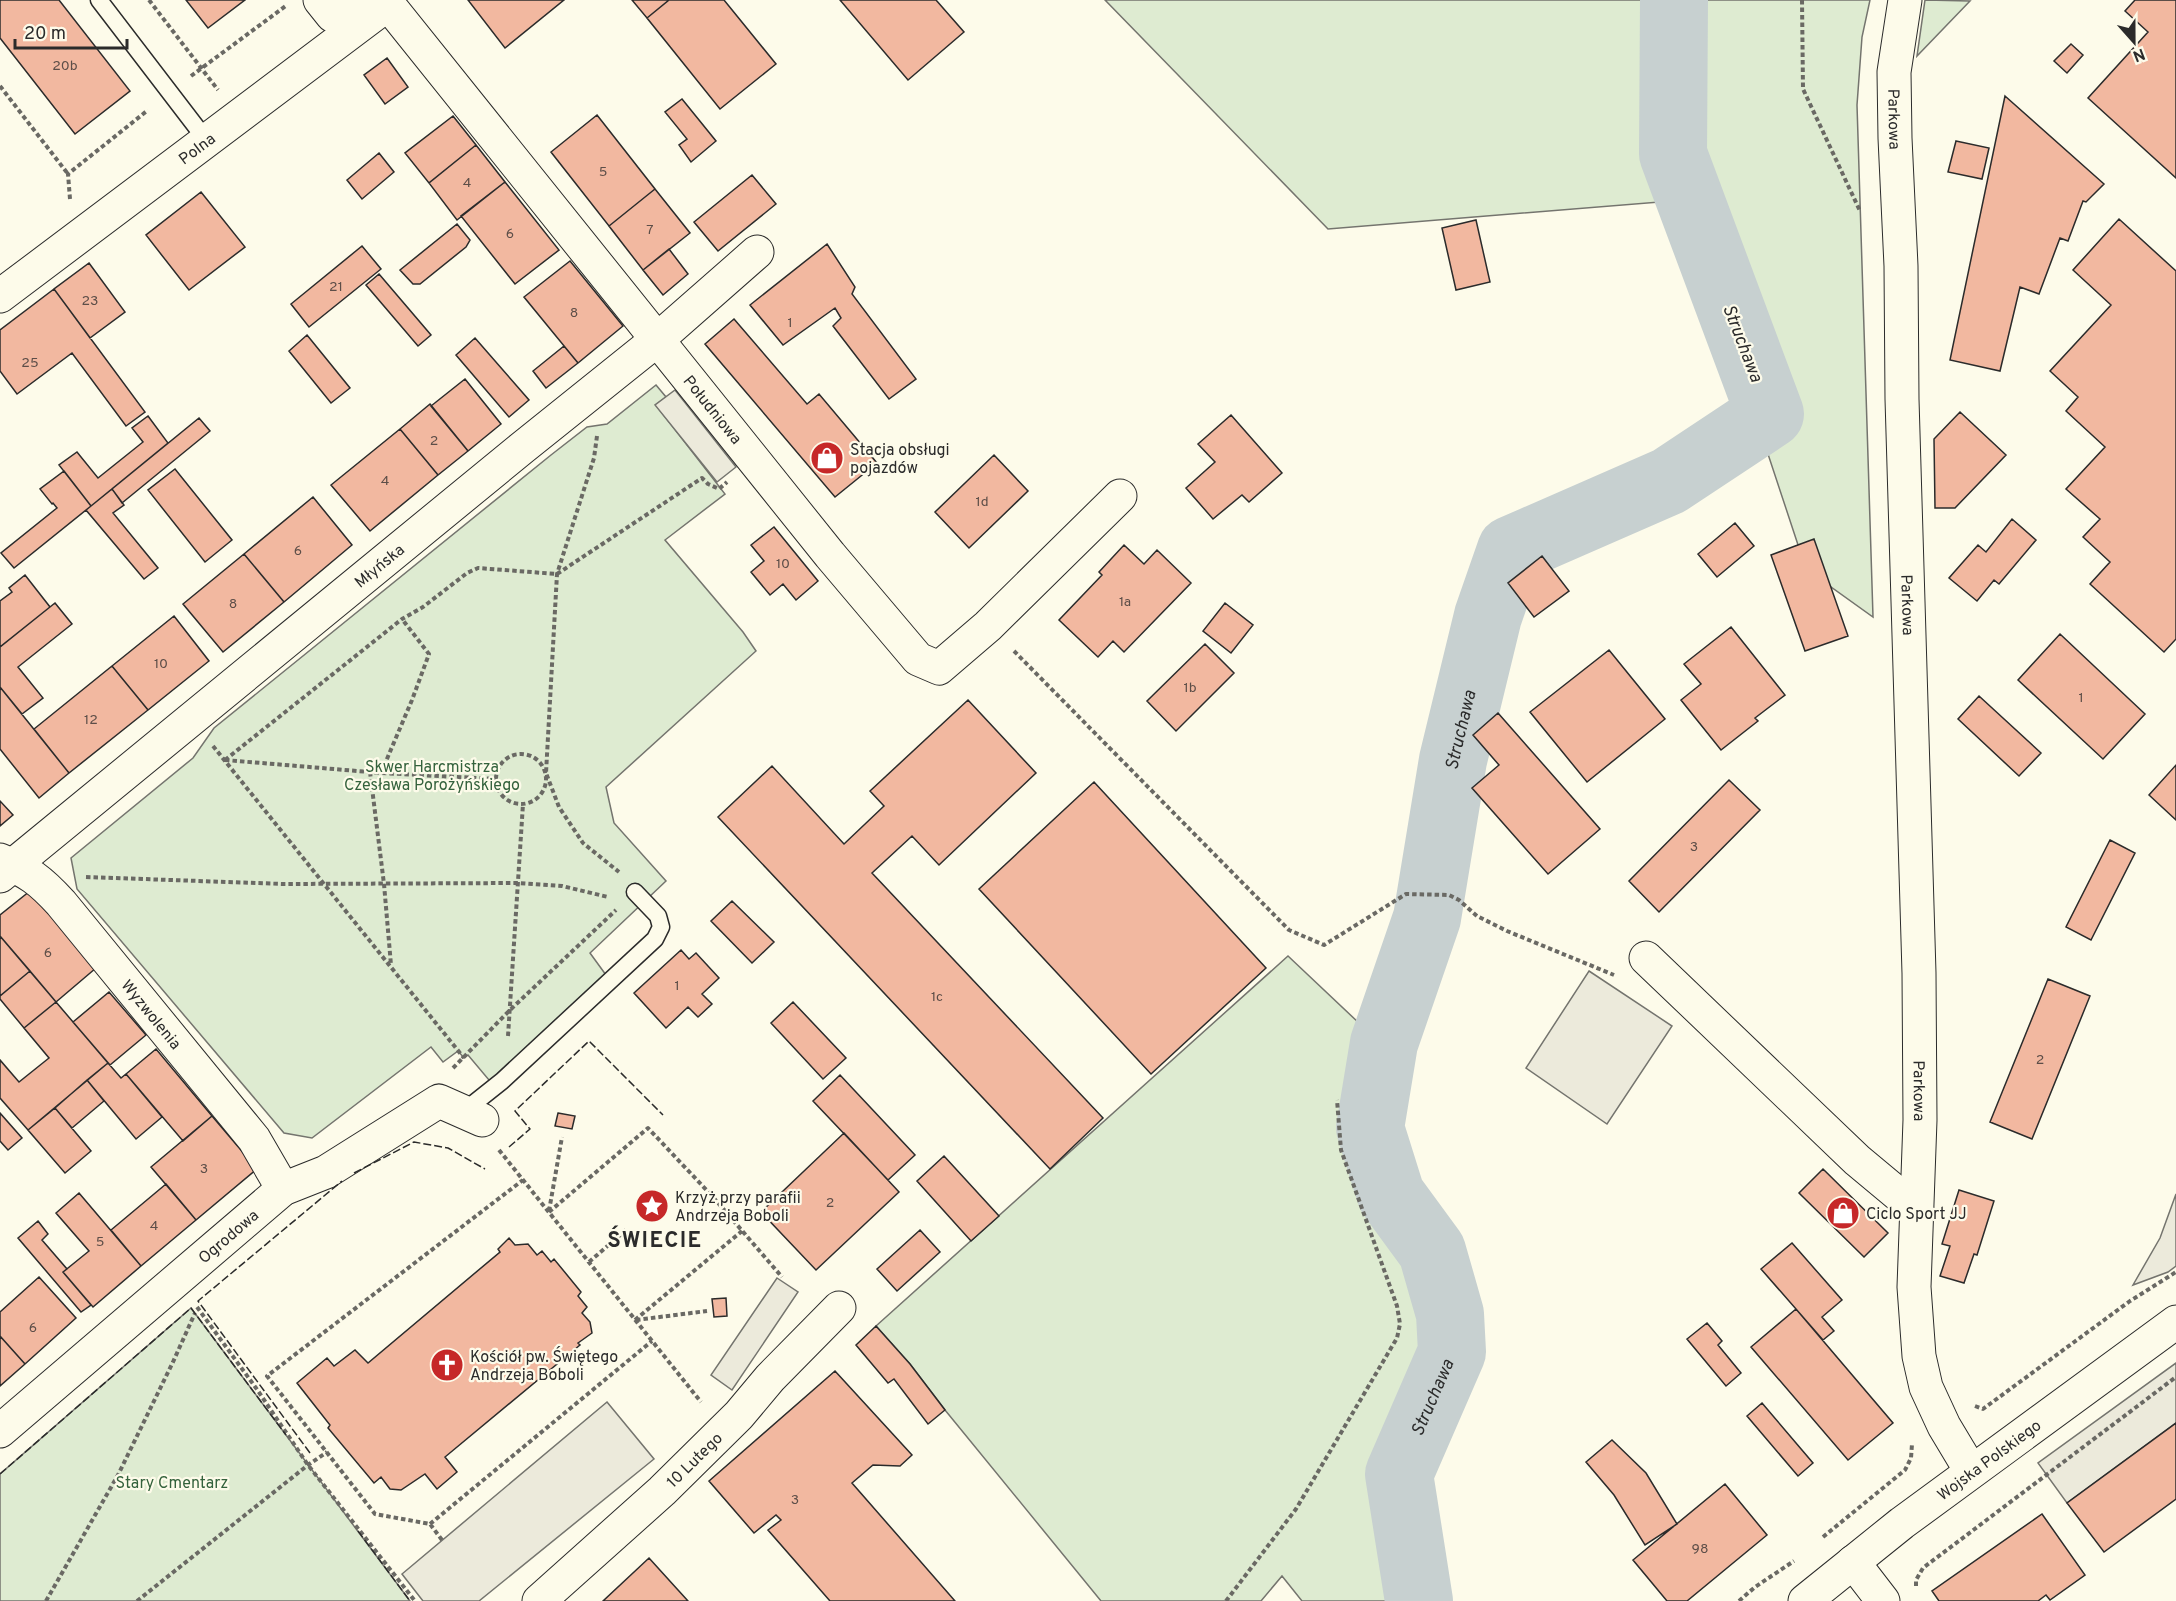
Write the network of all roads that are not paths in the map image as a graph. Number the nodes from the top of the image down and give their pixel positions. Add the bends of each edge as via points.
1 (99, 0) edge
2 (1905, 0) edge
3 (305, 2) edge
4 (390, 2) edge
5 (207, 141) junction
6 (757, 252) dead end
7 (0, 296) edge
8 (658, 339) junction
9 (1120, 496) dead end
10 (5, 867) edge
11 (629, 898) road end
12 (1646, 958) dead end
13 (472, 1116) joint
14 (283, 1189) junction
15 (1917, 1210) junction
16 (839, 1308) dead end
17 (2176, 1322) edge
18 (0, 1431) edge
19 (1971, 1471) junction
20 (1853, 1562) junction
21 (539, 1601) edge
22 (1805, 1601) edge
23 (1883, 1601) edge

1 - 5 lane
2 - 15 street, Parkowa via 1894,72 1894,127 1919,973
3 - 4 street via 332,15
4 - 5 street, Polna
4 - 8 street, Południowa
5 - 7 street, Polna
6 - 8 street, Młyńska
8 - 9 street, Południowa via 918,659 939,669
8 - 10 street, Młyńska
10 - 14 street, Wyzwolenia via 40,881 61,903 254,1139
11 - 13 lane via 658,916 661,927 655,939 502,1081
12 - 15 street via 1857,1160
13 - 14 street, Ogrodowa via 439,1101 326,1172
14 - 18 street, Ogrodowa
15 - 19 street, Parkowa via 1914,1287 1921,1371 1932,1405
16 - 21 street, 10 Lutego via 662,1491
17 - 19 street, Wojska Polskiego
19 - 20 street, Wojska Polskiego
20 - 22 street, Wojska Polskiego
20 - 23 street

